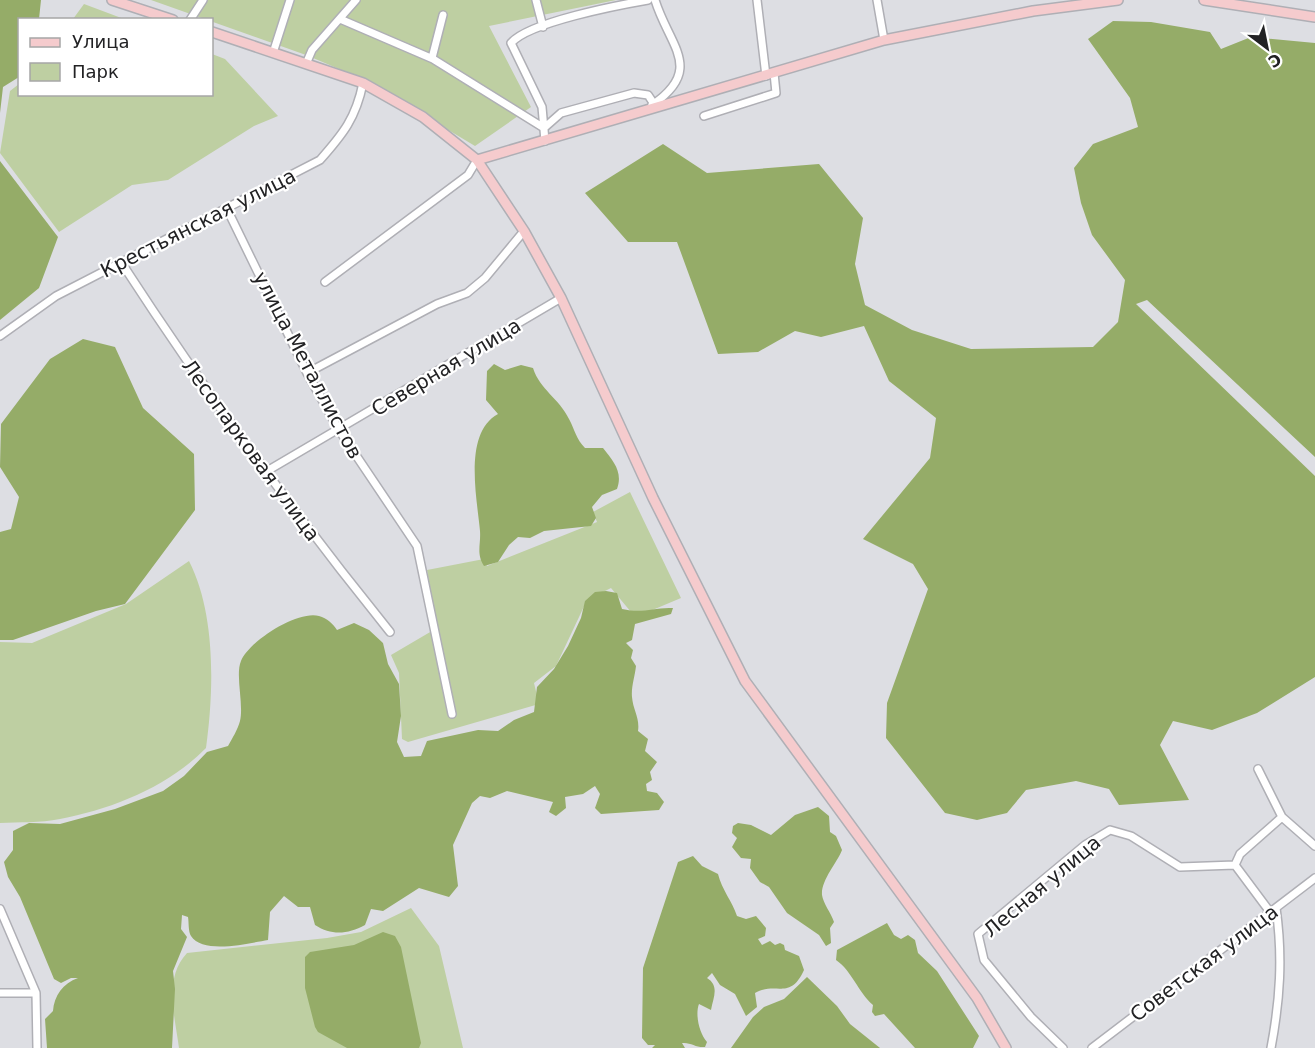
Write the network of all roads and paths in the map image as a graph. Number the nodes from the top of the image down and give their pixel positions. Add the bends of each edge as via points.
1 (113, 0) edge
2 (203, 0) edge
3 (290, 0) edge
4 (356, 0) edge
5 (536, 0) edge
6 (595, 0) edge
7 (648, 0) edge
8 (655, 0) edge
9 (757, 0) edge
10 (877, 0) edge
11 (1118, 0) edge
12 (1204, 0) edge
13 (597, 10) junction
14 (443, 15) dead end
15 (1315, 17) edge
16 (167, 18) edge
17 (191, 18) edge
18 (340, 19) junction
19 (543, 27) junction
20 (213, 32) edge
21 (884, 40) junction
22 (273, 52) junction
23 (432, 58) junction
24 (306, 64) junction
25 (770, 74) junction
26 (363, 83) junction
27 (654, 104) junction
28 (642, 111) junction
29 (704, 116) dead end
30 (544, 128) junction
31 (544, 141) junction
32 (477, 160) junction
33 (227, 209) junction
34 (524, 231) junction
35 (121, 262) junction
36 (325, 282) dead end
37 (561, 298) junction
38 (0, 336) edge
39 (308, 373) junction
40 (339, 430) junction
41 (267, 471) junction
42 (390, 632) dead end
43 (452, 714) dead end
44 (1258, 769) dead end
45 (1282, 817) junction
46 (1315, 846) edge
47 (1235, 865) junction
48 (1315, 878) edge
49 (0, 909) edge
50 (1273, 910) junction
51 (0, 993) edge
52 (36, 993) junction
53 (37, 1048) edge
54 (1006, 1048) edge
55 (1063, 1048) edge
56 (1092, 1048) edge
57 (1271, 1048) edge

1 - 16 main road
2 - 17 street
3 - 22 street
4 - 18 street
5 - 19 street
6 - 13 street
7 - 13 street
8 - 27 street via 677,50 681,70 675,86
9 - 25 street
10 - 21 street
11 - 21 main road via 1033,11
12 - 15 main road
13 - 19 street
14 - 23 street
18 - 23 street
18 - 24 street via 312,50
19 - 30 street via 511,44 542,107
20 - 22 main road
21 - 25 main road
22 - 24 main road
23 - 30 street
24 - 26 main road
25 - 28 main road
25 - 29 street via 776,93
26 - 32 main road via 423,117
26 - 33 street, Крестьянская улица via 358,108 320,160
27 - 28 street
27 - 30 street via 648,95 634,93 561,113
28 - 31 main road
30 - 31 street
31 - 32 main road
32 - 34 main road
32 - 36 street via 468,175
33 - 35 street, Крестьянская улица
33 - 39 street, улица Металлистов
34 - 37 main road
34 - 39 street via 485,278 467,292 436,304
35 - 38 street, Крестьянская улица via 56,296
35 - 41 street, Лесопарковая улица
37 - 40 street, Северная улица
37 - 54 main road via 652,498 745,681 977,998
39 - 40 street, улица Металлистов
40 - 41 street, Северная улица
40 - 43 street, улица Металлистов via 417,546
41 - 42 street, Лесопарковая улица via 312,535
44 - 45 street
45 - 46 street
45 - 47 street via 1240,854
47 - 50 street
47 - 55 street, Лесная улица via 1180,867 1131,836 1110,830 1085,845 978,934 984,960 1031,1017
48 - 50 street, Советская улица
49 - 52 street
50 - 56 street, Советская улица
50 - 57 street via 1281,944 1280,997
51 - 52 street
52 - 53 street

